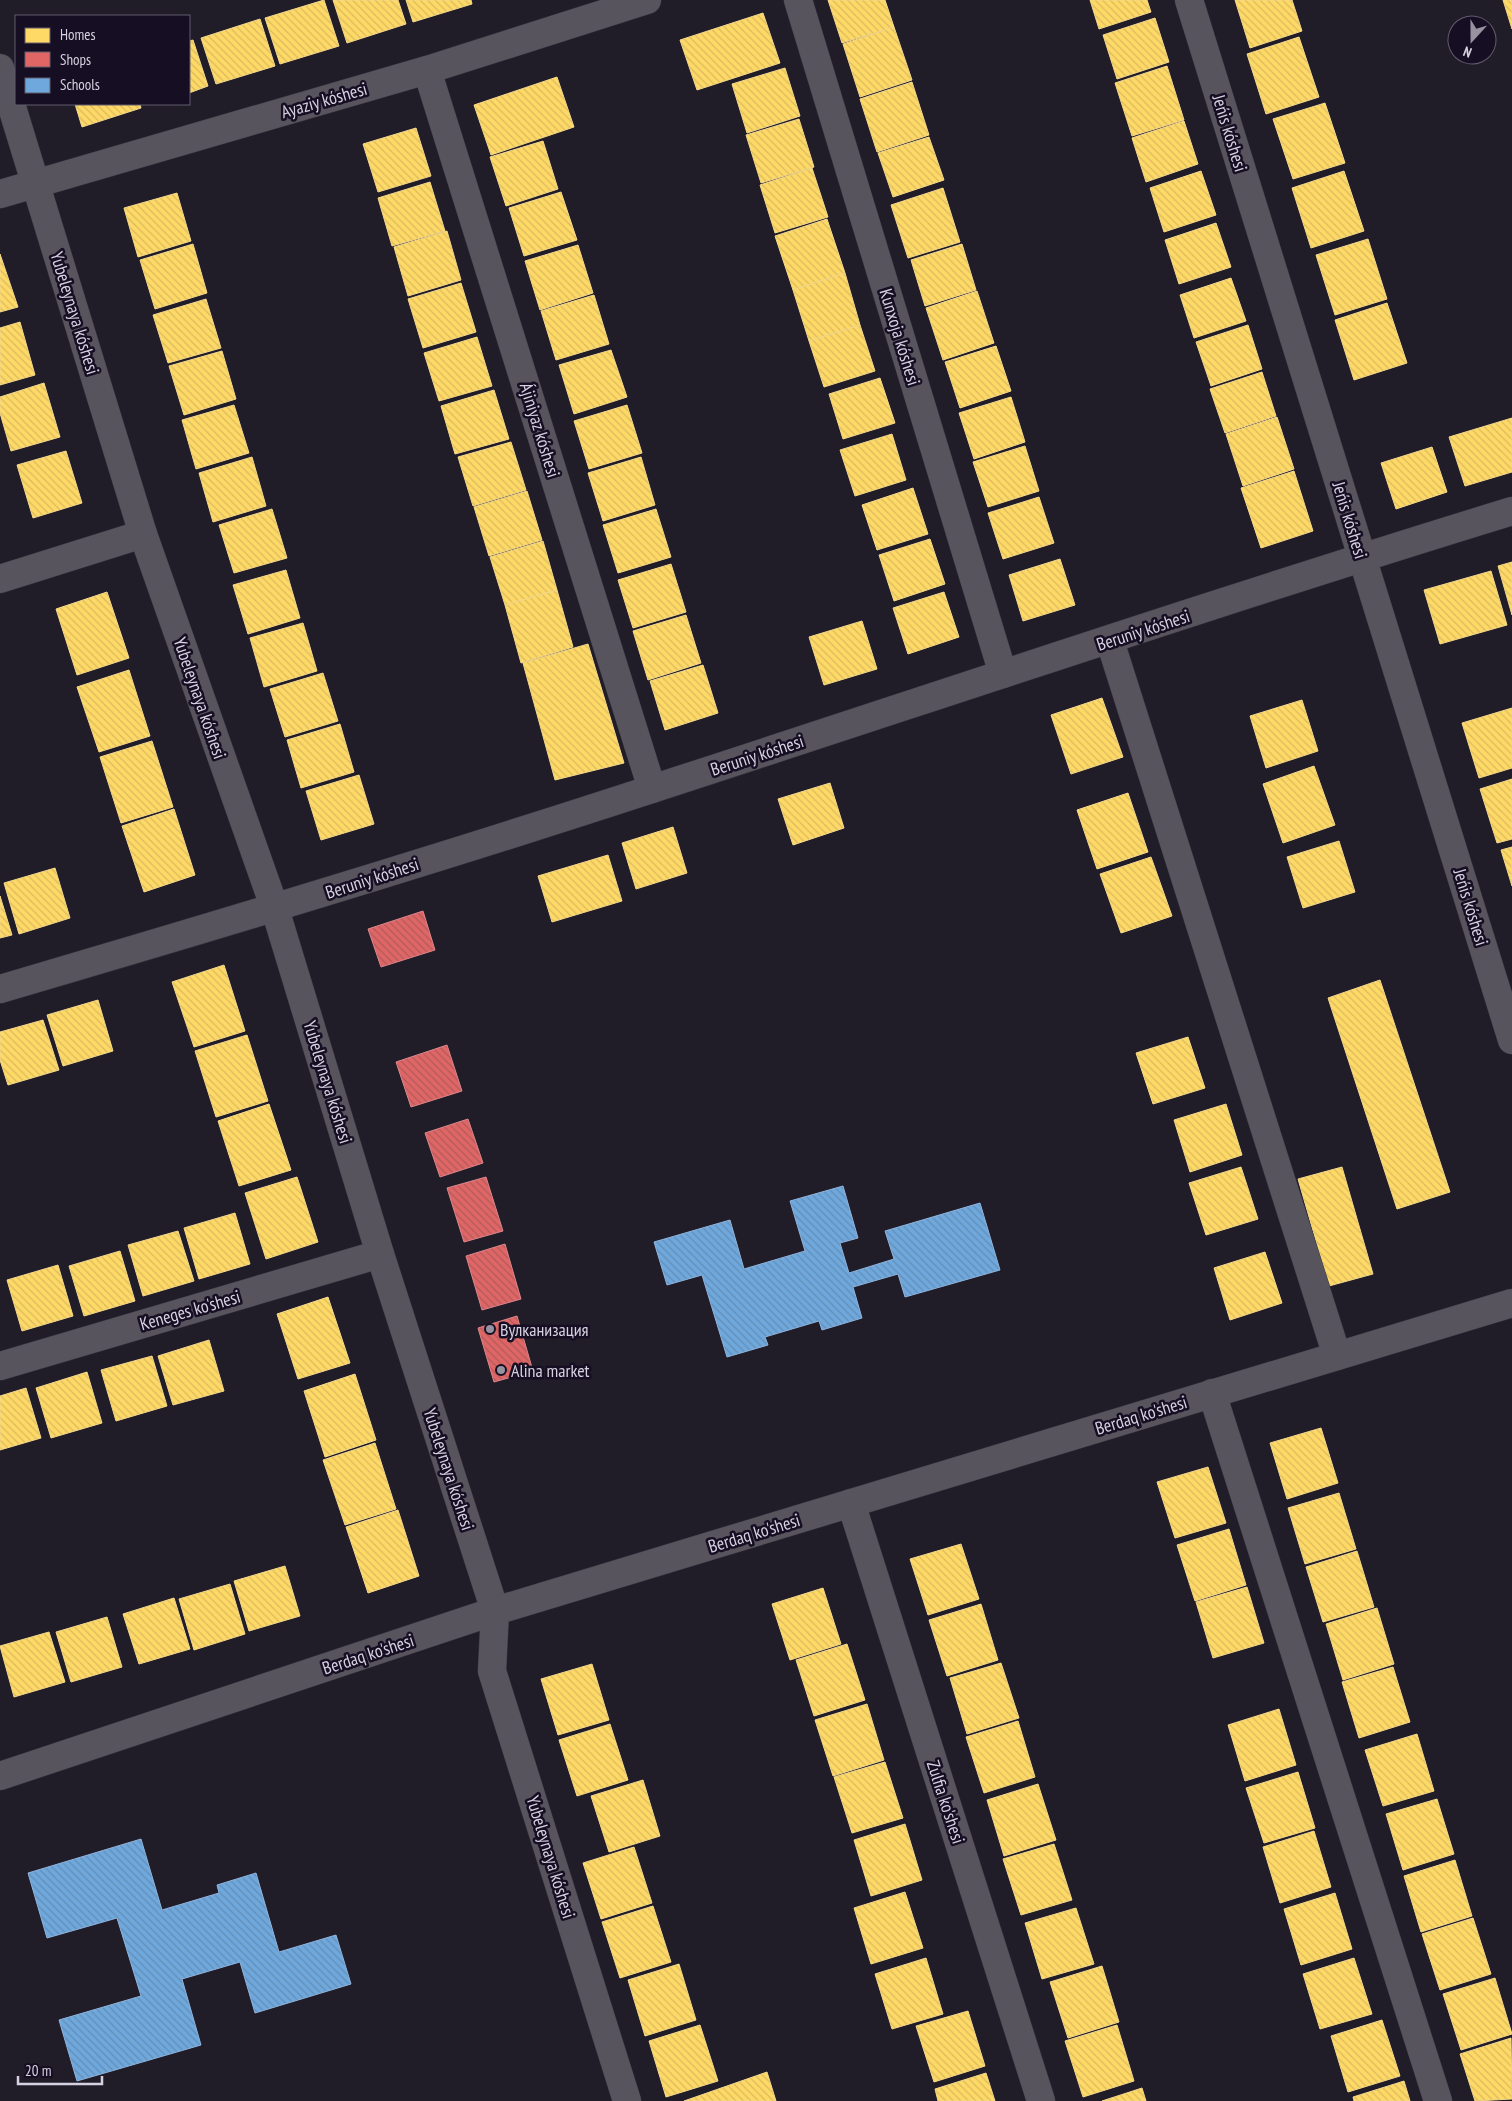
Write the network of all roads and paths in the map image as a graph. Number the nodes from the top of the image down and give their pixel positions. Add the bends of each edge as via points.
1 (647, 0) edge
2 (798, 0) edge
3 (1188, 0) edge
4 (0, 68) edge
5 (427, 70) junction
6 (35, 184) junction
7 (0, 194) edge
8 (1512, 511) edge
9 (143, 534) junction
10 (1362, 557) junction
11 (0, 579) edge
12 (1110, 641) junction
13 (1003, 674) junction
14 (652, 790) junction
15 (275, 909) junction
16 (0, 989) edge
17 (1512, 1040) edge
18 (380, 1254) junction
19 (1512, 1303) edge
20 (1337, 1356) junction
21 (0, 1366) edge
22 (1212, 1393) junction
23 (851, 1503) junction
24 (495, 1611) junction
25 (0, 1776) edge
26 (622, 2100) edge
27 (1041, 2101) edge
28 (1438, 2101) edge

1 - 5 street, Ayaziy kóshesi
2 - 13 street, Kunxoja kóshesi
3 - 10 street, Jeńis kóshesi
4 - 6 street, Yubeleynaya kóshesi
5 - 6 street, Ayaziy kóshesi
5 - 14 street, Ájiniyaz kóshesi
6 - 7 street, Ayaziy kóshesi
6 - 9 street, Yubeleynaya kóshesi
8 - 10 street, Beruniy kóshesi
9 - 11 street
9 - 15 street, Yubeleynaya kóshesi
10 - 12 street, Beruniy kóshesi
10 - 17 street, Jeńis kóshesi
12 - 13 street, Beruniy kóshesi
12 - 20 street
13 - 14 street, Beruniy kóshesi
14 - 15 street, Beruniy kóshesi
15 - 16 street, Beruniy kóshesi
15 - 18 street, Yubeleynaya kóshesi
18 - 21 street, Keneges ko'shesi
18 - 24 street, Yubeleynaya kóshesi
19 - 20 street, Berdaq ko'shesi
20 - 22 street, Berdaq ko'shesi
22 - 23 street, Berdaq ko'shesi
22 - 28 street
23 - 24 street, Berdaq ko'shesi
23 - 27 street, Zulfia ko'shesi
24 - 25 street, Berdaq ko'shesi
24 - 26 street, Yubeleynaya kóshesi via 492,1671

